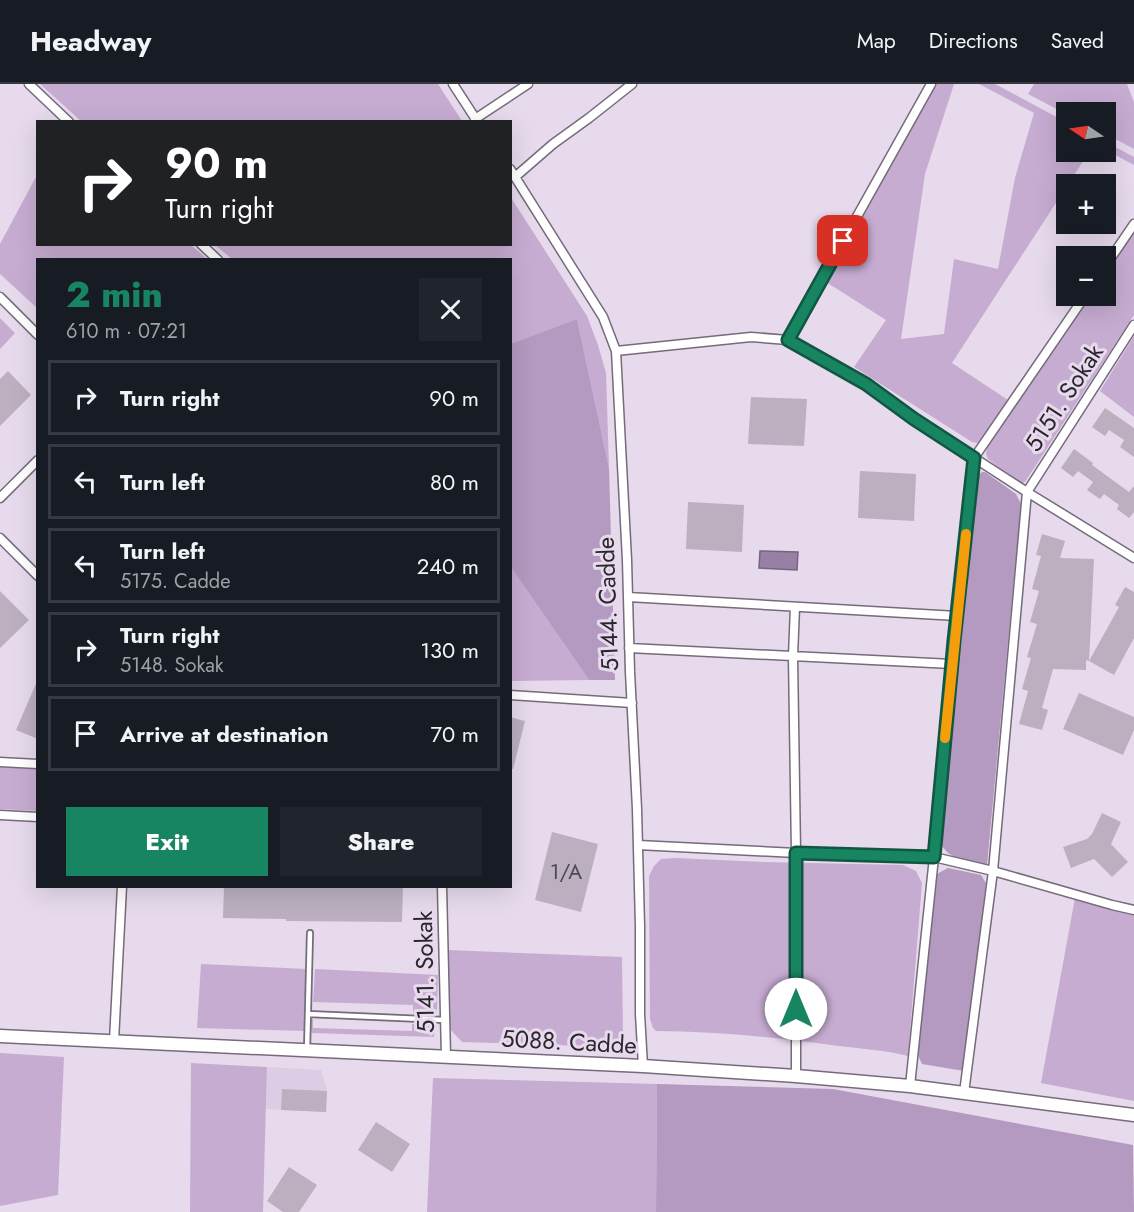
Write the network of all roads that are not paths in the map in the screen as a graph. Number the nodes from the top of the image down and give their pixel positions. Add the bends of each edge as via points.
1 (29, 84) edge
2 (453, 84) edge
3 (528, 84) edge
4 (632, 84) edge
5 (931, 84) edge
6 (67, 120) edge
7 (476, 120) edge
8 (513, 173) edge
9 (1134, 224) edge
10 (203, 246) edge
11 (1116, 251) edge
12 (216, 258) edge
13 (0, 297) edge
14 (1078, 306) edge
15 (1134, 325) edge
16 (36, 332) edge
17 (788, 340) junction
18 (616, 351) junction
19 (974, 458) junction
20 (36, 462) edge
21 (1027, 492) junction
22 (0, 498) edge
23 (0, 538) edge
24 (1134, 558) edge
25 (36, 574) edge
26 (628, 597) junction
27 (795, 606) junction
28 (957, 616) junction
29 (629, 648) junction
30 (793, 656) junction
31 (952, 664) junction
32 (512, 695) edge
33 (632, 703) junction
34 (0, 762) edge
35 (36, 764) edge
36 (0, 815) edge
37 (36, 817) edge
38 (638, 845) junction
39 (796, 853) junction
40 (934, 857) junction
41 (993, 871) junction
42 (122, 888) edge
43 (442, 888) edge
44 (1134, 909) edge
45 (310, 933) dead end
46 (308, 1014) junction
47 (445, 1020) junction
48 (0, 1036) edge
49 (114, 1041) junction
50 (307, 1050) junction
51 (447, 1057) junction
52 (643, 1066) junction
53 (796, 1076) junction
54 (910, 1086) junction
55 (964, 1093) junction
56 (1134, 1115) edge

1 - 6 street
2 - 7 street
3 - 7 street
4 - 8 street
5 - 17 street
8 - 18 street, 5144. Cadde via 603,317
9 - 11 street
10 - 12 street
13 - 16 street
14 - 19 street
15 - 21 street, 5151. Sokak
17 - 18 street via 751,337
17 - 19 street via 866,384
18 - 26 street, 5144. Cadde
19 - 21 street
19 - 28 street
20 - 22 street
21 - 24 street
21 - 41 street
23 - 25 street
26 - 27 street
26 - 29 street, 5144. Cadde
27 - 28 street
27 - 30 street
28 - 31 street
29 - 30 street
29 - 33 street, 5144. Cadde
30 - 31 street
30 - 39 street
31 - 40 street
32 - 33 street
33 - 38 street, 5144. Cadde
34 - 35 street
36 - 37 street
38 - 39 street
38 - 52 street, 5144. Cadde
39 - 40 street
39 - 53 street
40 - 41 street
40 - 54 street
41 - 44 street
41 - 55 street
42 - 49 street
43 - 47 street, 5141. Sokak
45 - 46 lane
46 - 47 lane
46 - 50 lane
47 - 51 street, 5141. Sokak
48 - 49 street, 5088. Cadde
49 - 50 street, 5088. Cadde
50 - 51 street, 5088. Cadde
51 - 52 street, 5088. Cadde
52 - 53 street, 5088. Cadde
53 - 54 street, 5088. Cadde
54 - 55 street, 5088. Cadde
55 - 56 street, 5088. Cadde

